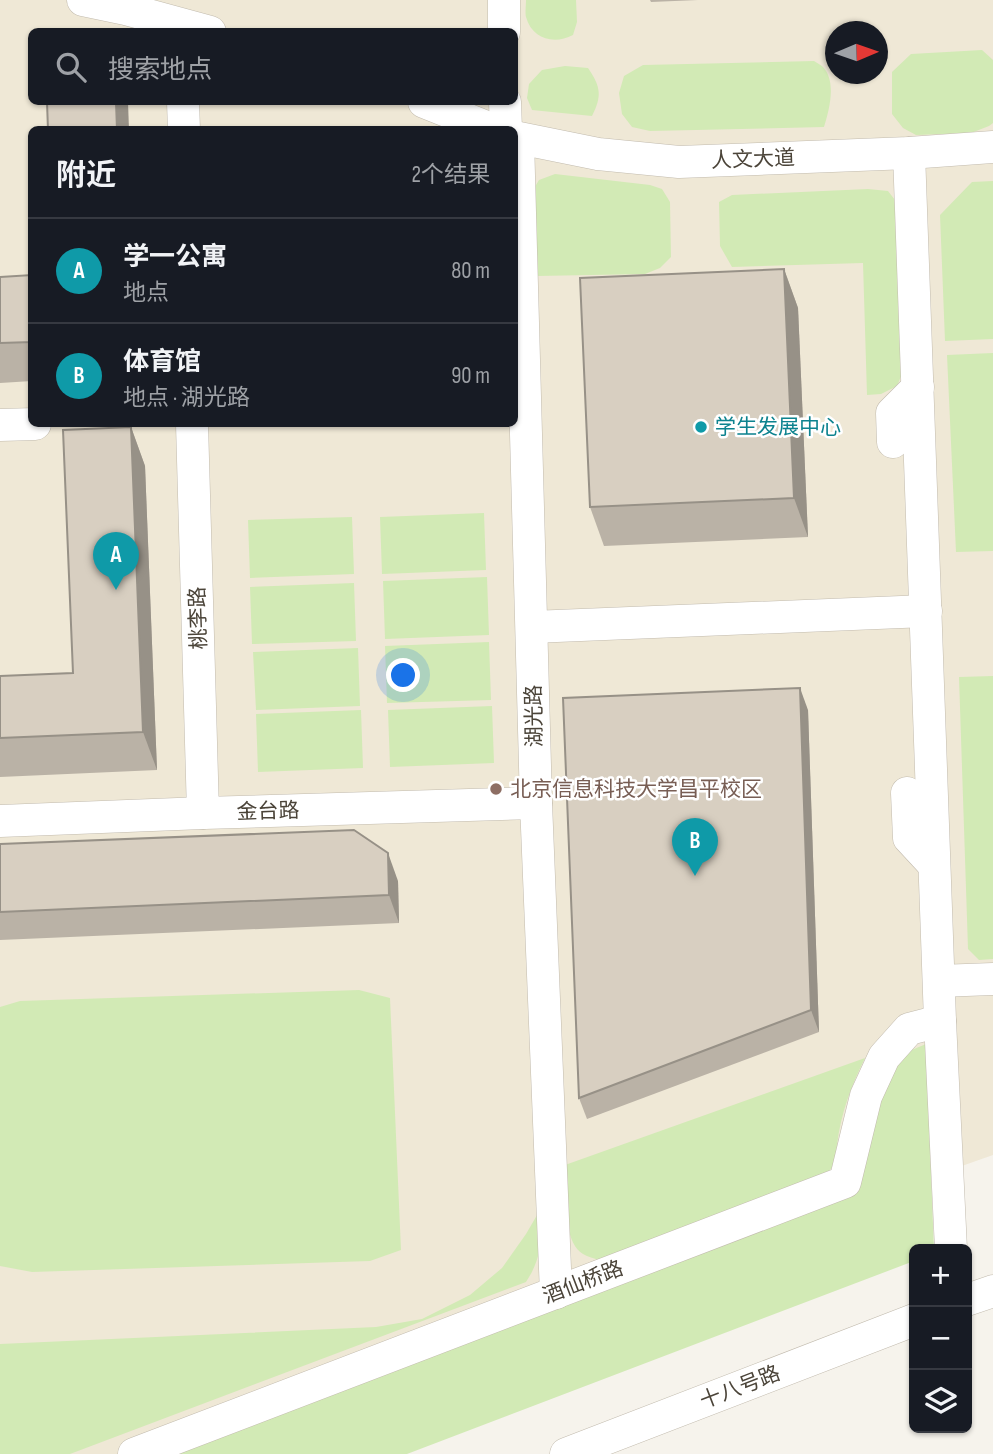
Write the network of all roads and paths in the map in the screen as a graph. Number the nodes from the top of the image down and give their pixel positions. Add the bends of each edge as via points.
1 (83, 0) edge
2 (504, 0) edge
3 (188, 22) edge
4 (504, 28) edge
5 (183, 105) edge
6 (432, 105) edge
7 (505, 105) edge
8 (184, 126) edge
9 (487, 126) edge
10 (507, 126) edge
11 (518, 136) edge
12 (993, 147) edge
13 (909, 153) junction
14 (518, 343) edge
15 (918, 387) junction
16 (521, 406) edge
17 (28, 424) edge
18 (0, 425) edge
19 (192, 427) edge
20 (893, 442) dead end
21 (926, 611) junction
22 (532, 627) junction
23 (907, 793) dead end
24 (536, 803) junction
25 (203, 813) junction
26 (0, 821) edge
27 (934, 865) junction
28 (993, 979) edge
29 (939, 981) junction
30 (940, 1021) junction
31 (951, 1244) edge
32 (993, 1291) edge
33 (556, 1293) junction
34 (972, 1298) edge
35 (909, 1322) edge
36 (134, 1454) edge
37 (566, 1454) edge

1 - 3 street
2 - 4 street
5 - 8 street
6 - 9 street, 人文大道
7 - 10 street, 湖光路
11 - 13 street, 人文大道 via 598,153 679,162
12 - 13 street, 人文大道
13 - 15 street
14 - 16 street, 湖光路
15 - 20 street via 892,413
15 - 21 street
16 - 22 street, 湖光路
17 - 18 street
19 - 25 street, 桃李路
21 - 22 street
21 - 27 street
22 - 24 street, 湖光路
23 - 27 street via 909,838
24 - 25 street, 金台路
24 - 33 street, 湖光路
25 - 26 street, 金台路
27 - 29 street
28 - 29 street
29 - 30 street
30 - 31 street
30 - 33 street, 酒仙桥路 via 909,1029 884,1057 866,1096 845,1182
32 - 34 street
33 - 36 street, 酒仙桥路
35 - 37 street, 十八号路

